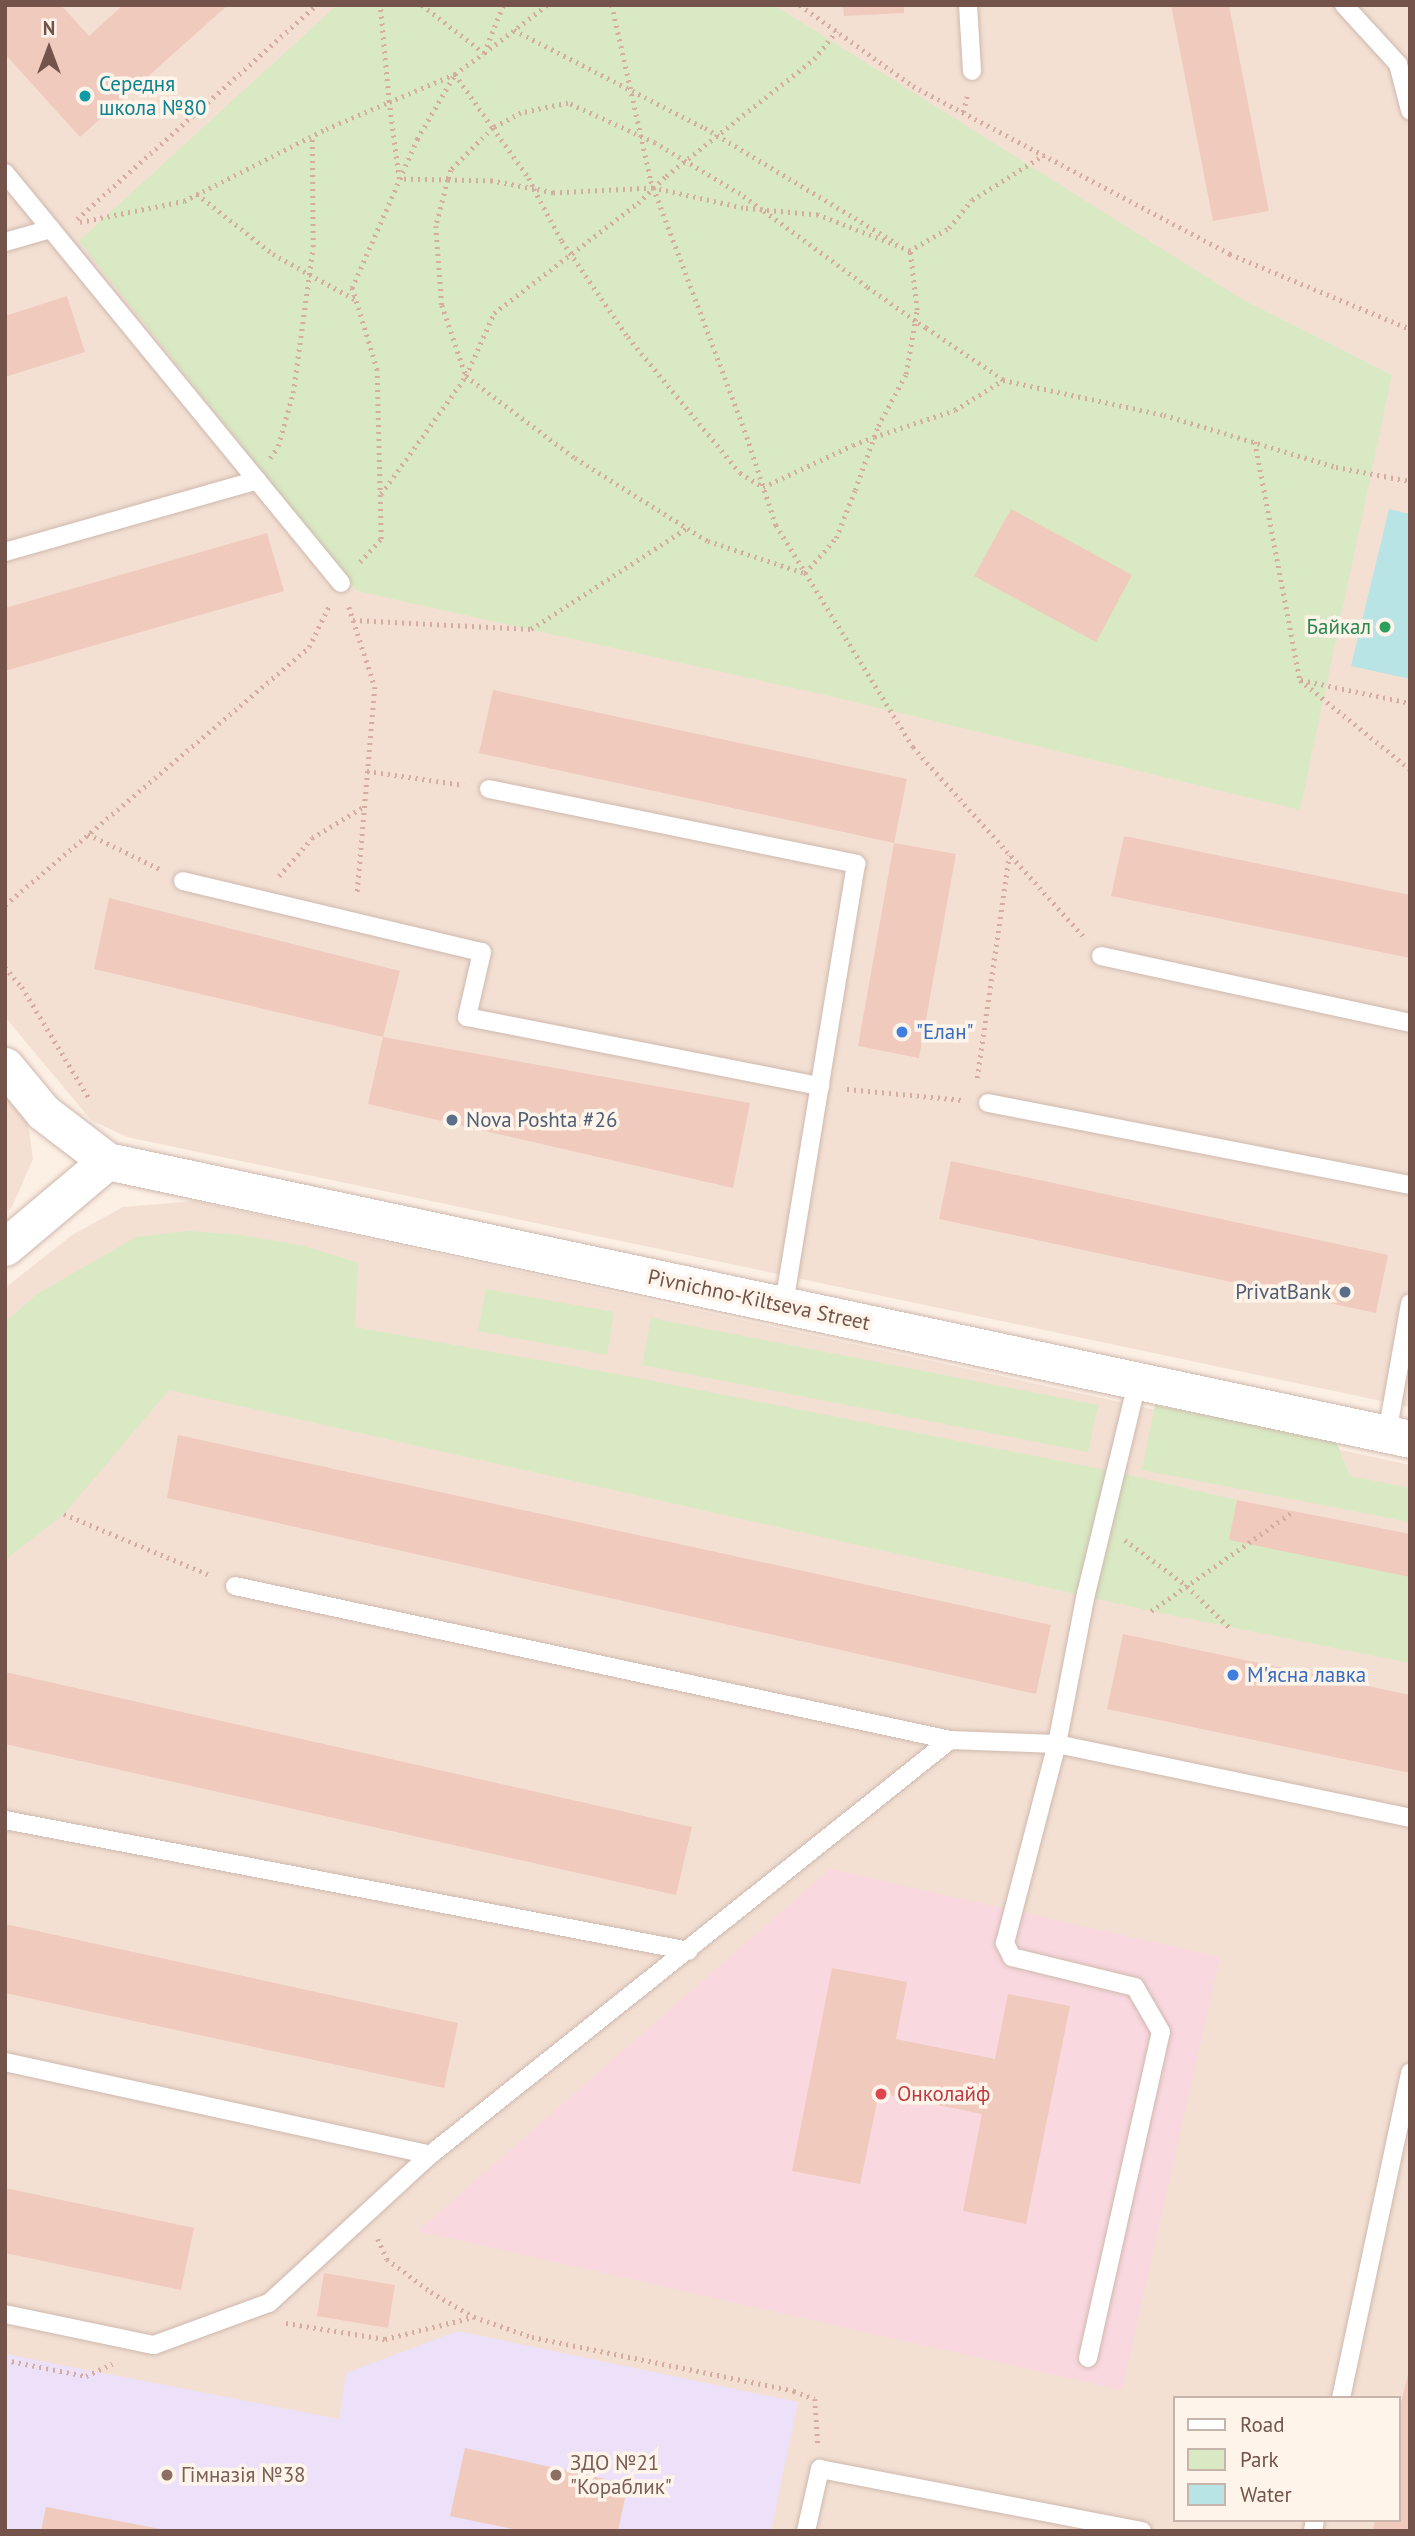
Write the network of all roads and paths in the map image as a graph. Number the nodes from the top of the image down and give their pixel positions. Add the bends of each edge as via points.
1 (316, 5) edge
2 (380, 5) edge
3 (422, 5) edge
4 (503, 5) edge
5 (547, 5) edge
6 (612, 5) edge
7 (800, 5) edge
8 (968, 5) edge
9 (1344, 5) edge
10 (514, 30) junction
11 (837, 31) junction
12 (484, 53) junction
13 (972, 71) dead end
14 (455, 74) junction
15 (630, 91) junction
16 (389, 102) junction
17 (1410, 110) edge
18 (493, 128) junction
19 (312, 136) junction
20 (639, 136) junction
21 (719, 136) junction
22 (1044, 155) junction
23 (685, 162) junction
24 (5, 173) edge
25 (399, 179) junction
26 (449, 180) junction
27 (653, 188) junction
28 (534, 189) junction
29 (197, 194) junction
30 (762, 210) junction
31 (51, 229) junction
32 (5, 242) edge
33 (910, 251) junction
34 (571, 256) junction
35 (309, 274) junction
36 (355, 300) junction
37 (915, 321) junction
38 (1410, 329) edge
39 (466, 376) junction
40 (1003, 380) junction
41 (874, 437) junction
42 (1255, 442) junction
43 (257, 480) junction
44 (1410, 481) edge
45 (763, 486) junction
46 (380, 494) junction
47 (687, 528) junction
48 (5, 552) edge
49 (805, 573) junction
50 (341, 583) junction
51 (354, 620) junction
52 (1300, 680) junction
53 (1410, 703) edge
54 (1410, 769) edge
55 (367, 771) junction
56 (489, 789) joint
57 (364, 806) junction
58 (88, 834) junction
59 (1010, 854) junction
60 (183, 881) joint
61 (259, 899) junction
62 (5, 905) edge
63 (355, 921) junction
64 (1101, 956) joint
65 (5, 967) edge
66 (1410, 1023) edge
67 (5, 1066) edge
68 (820, 1086) junction
69 (89, 1098) dead end
70 (981, 1102) junction
71 (107, 1161) junction
72 (1410, 1185) edge
73 (5, 1247) edge
74 (1410, 1303) edge
75 (784, 1305) junction
76 (1137, 1383) junction
77 (1398, 1437) edge
78 (1294, 1511) dead end
79 (64, 1514) dead end
80 (1102, 1524) junction
81 (235, 1586) joint
82 (1186, 1586) junction
83 (1151, 1611) dead end
84 (1229, 1627) dead end
85 (950, 1740) junction
86 (1057, 1744) junction
87 (1410, 1818) edge
88 (5, 1820) edge
89 (689, 1951) junction
90 (5, 2062) edge
91 (1410, 2072) edge
92 (430, 2155) junction
93 (367, 2213) junction
94 (5, 2314) edge
95 (474, 2317) junction
96 (286, 2323) dead end
97 (154, 2345) junction
98 (1087, 2358) dead end
99 (5, 2360) edge
100 (1341, 2396) edge
101 (820, 2469) junction
102 (806, 2531) edge
103 (1142, 2531) edge

1 - 29 path via 71,225 184,201
2 - 16 path
3 - 12 path
4 - 12 path
5 - 10 path
6 - 15 path
7 - 11 path
8 - 13 lane
9 - 17 lane via 1398,64
10 - 12 path
10 - 15 path
11 - 21 path via 814,59
11 - 22 path via 913,86
12 - 14 path
14 - 16 path
14 - 18 path
14 - 25 path
15 - 20 path
15 - 21 path
16 - 19 path
16 - 25 path
18 - 20 path via 521,113 568,103
18 - 26 path via 451,170
18 - 28 path
19 - 29 path
19 - 35 path
20 - 23 path
20 - 27 path
21 - 23 path
21 - 33 path
22 - 33 path via 972,200 949,228
22 - 38 path via 1230,254
23 - 27 path
23 - 30 path
24 - 31 lane
25 - 26 path
25 - 36 path via 352,288
26 - 28 path via 492,181
26 - 39 path via 436,226 442,305
27 - 28 path via 553,193
27 - 30 path
27 - 34 path
27 - 45 path
28 - 34 path
29 - 35 path via 274,254
30 - 33 path via 818,215
30 - 37 path
31 - 32 lane
31 - 43 lane
33 - 37 path
34 - 39 path via 494,313
34 - 45 path via 628,337 740,473
35 - 36 path
35 - 43 path via 293,393 278,446
36 - 46 path via 377,370
37 - 40 path
37 - 41 path via 906,374
39 - 46 path
39 - 47 path via 575,458
40 - 41 path via 955,410
40 - 42 path via 1164,415
41 - 45 path
41 - 49 path via 836,538
42 - 44 path via 1336,467
42 - 52 path
43 - 48 lane
43 - 50 lane
45 - 49 path via 776,525
46 - 50 path via 381,539
47 - 49 path via 708,541
47 - 51 path via 531,629
49 - 59 path via 913,747
50 - 51 path
50 - 58 path via 309,647
51 - 55 path via 375,687
52 - 53 path
52 - 54 path
55 - 56 path
55 - 57 path
56 - 68 lane via 856,864
57 - 61 path via 312,838
57 - 63 path
58 - 60 path
58 - 62 path
59 - 64 path
59 - 70 path
60 - 61 lane
61 - 63 lane
63 - 68 lane via 482,952 467,1017
64 - 66 lane
65 - 69 path via 22,987
67 - 71 street via 43,1111
68 - 70 path
68 - 75 lane
70 - 72 lane
71 - 73 street
71 - 75 street, Pivnichno-Kiltseva Street
74 - 77 lane
75 - 76 street, Pivnichno-Kiltseva Street
76 - 77 street, Pivnichno-Kiltseva Street
76 - 80 lane
78 - 82 path
79 - 81 path
80 - 82 path
80 - 86 lane
81 - 85 lane
82 - 83 path
82 - 84 path
85 - 86 lane
85 - 89 lane
86 - 87 lane
86 - 98 lane via 1005,1943 1012,1956 1135,1987 1161,2032
88 - 89 lane
89 - 92 lane
90 - 92 lane
91 - 100 lane
92 - 93 lane
93 - 95 path via 387,2259
93 - 97 lane via 269,2303
94 - 97 lane
95 - 96 path via 385,2339
95 - 101 path via 532,2337 815,2399
97 - 99 path via 86,2376
101 - 102 lane
101 - 103 lane

